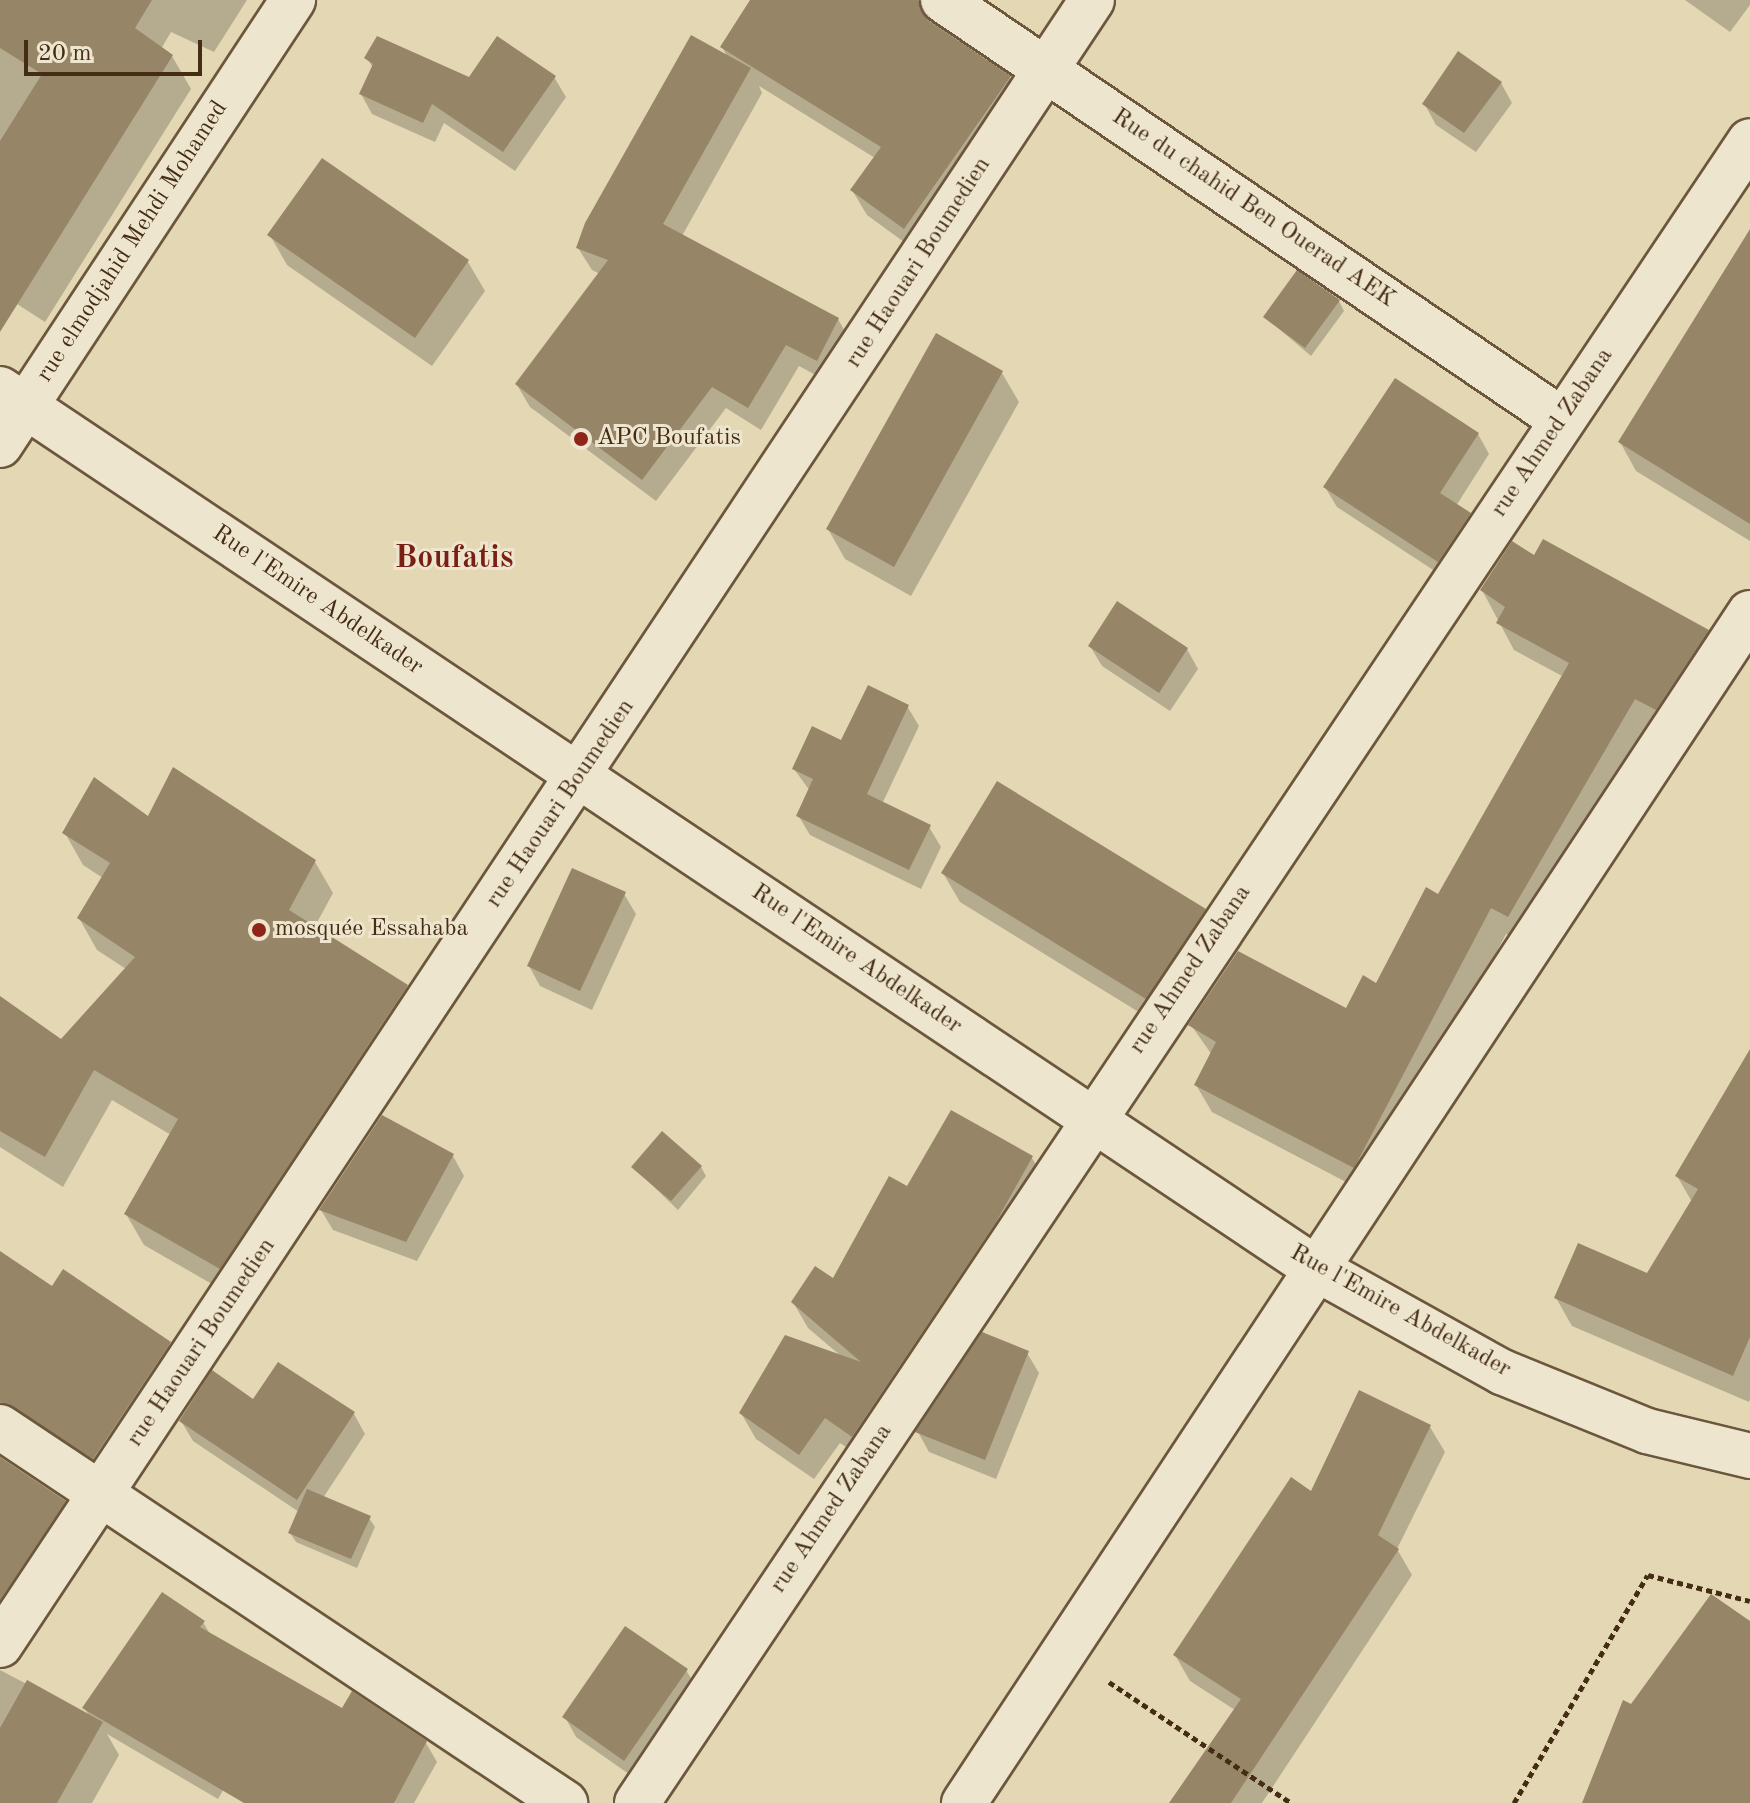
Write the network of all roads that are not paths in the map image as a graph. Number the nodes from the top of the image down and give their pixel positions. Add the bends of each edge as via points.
1 (293, 0) edge
2 (943, 0) edge
3 (1092, 0) edge
4 (1047, 68) junction
5 (1750, 141) edge
6 (13, 397) edge
7 (1562, 420) junction
8 (0, 445) edge
9 (1750, 613) edge
10 (580, 776) junction
11 (1092, 1118) junction
12 (1315, 1268) junction
13 (0, 1427) edge
14 (1750, 1456) edge
15 (100, 1495) junction
16 (0, 1645) edge
17 (565, 1803) edge
18 (637, 1803) edge
19 (964, 1803) edge

1 - 6 street, rue elmodjahid Mehdi Mohamed
2 - 4 street, Rue du chahid Ben Ouerad AEK
3 - 4 street, rue Haouari Boumedien
4 - 7 street, Rue du chahid Ben Ouerad AEK
4 - 10 street, rue Haouari Boumedien
5 - 7 street, rue Ahmed Zabana
6 - 8 street, rue elmodjahid Mehdi Mohamed
6 - 10 street, Rue l'Emire Abdelkader
7 - 11 street, rue Ahmed Zabana
9 - 12 street
10 - 11 street, Rue l'Emire Abdelkader
10 - 15 street, rue Haouari Boumedien
11 - 12 street, Rue l'Emire Abdelkader
11 - 18 street, rue Ahmed Zabana
12 - 14 street, Rue l'Emire Abdelkader via 1502,1372 1647,1431
12 - 19 street
13 - 15 street
15 - 16 street, rue Haouari Boumedien
15 - 17 street

